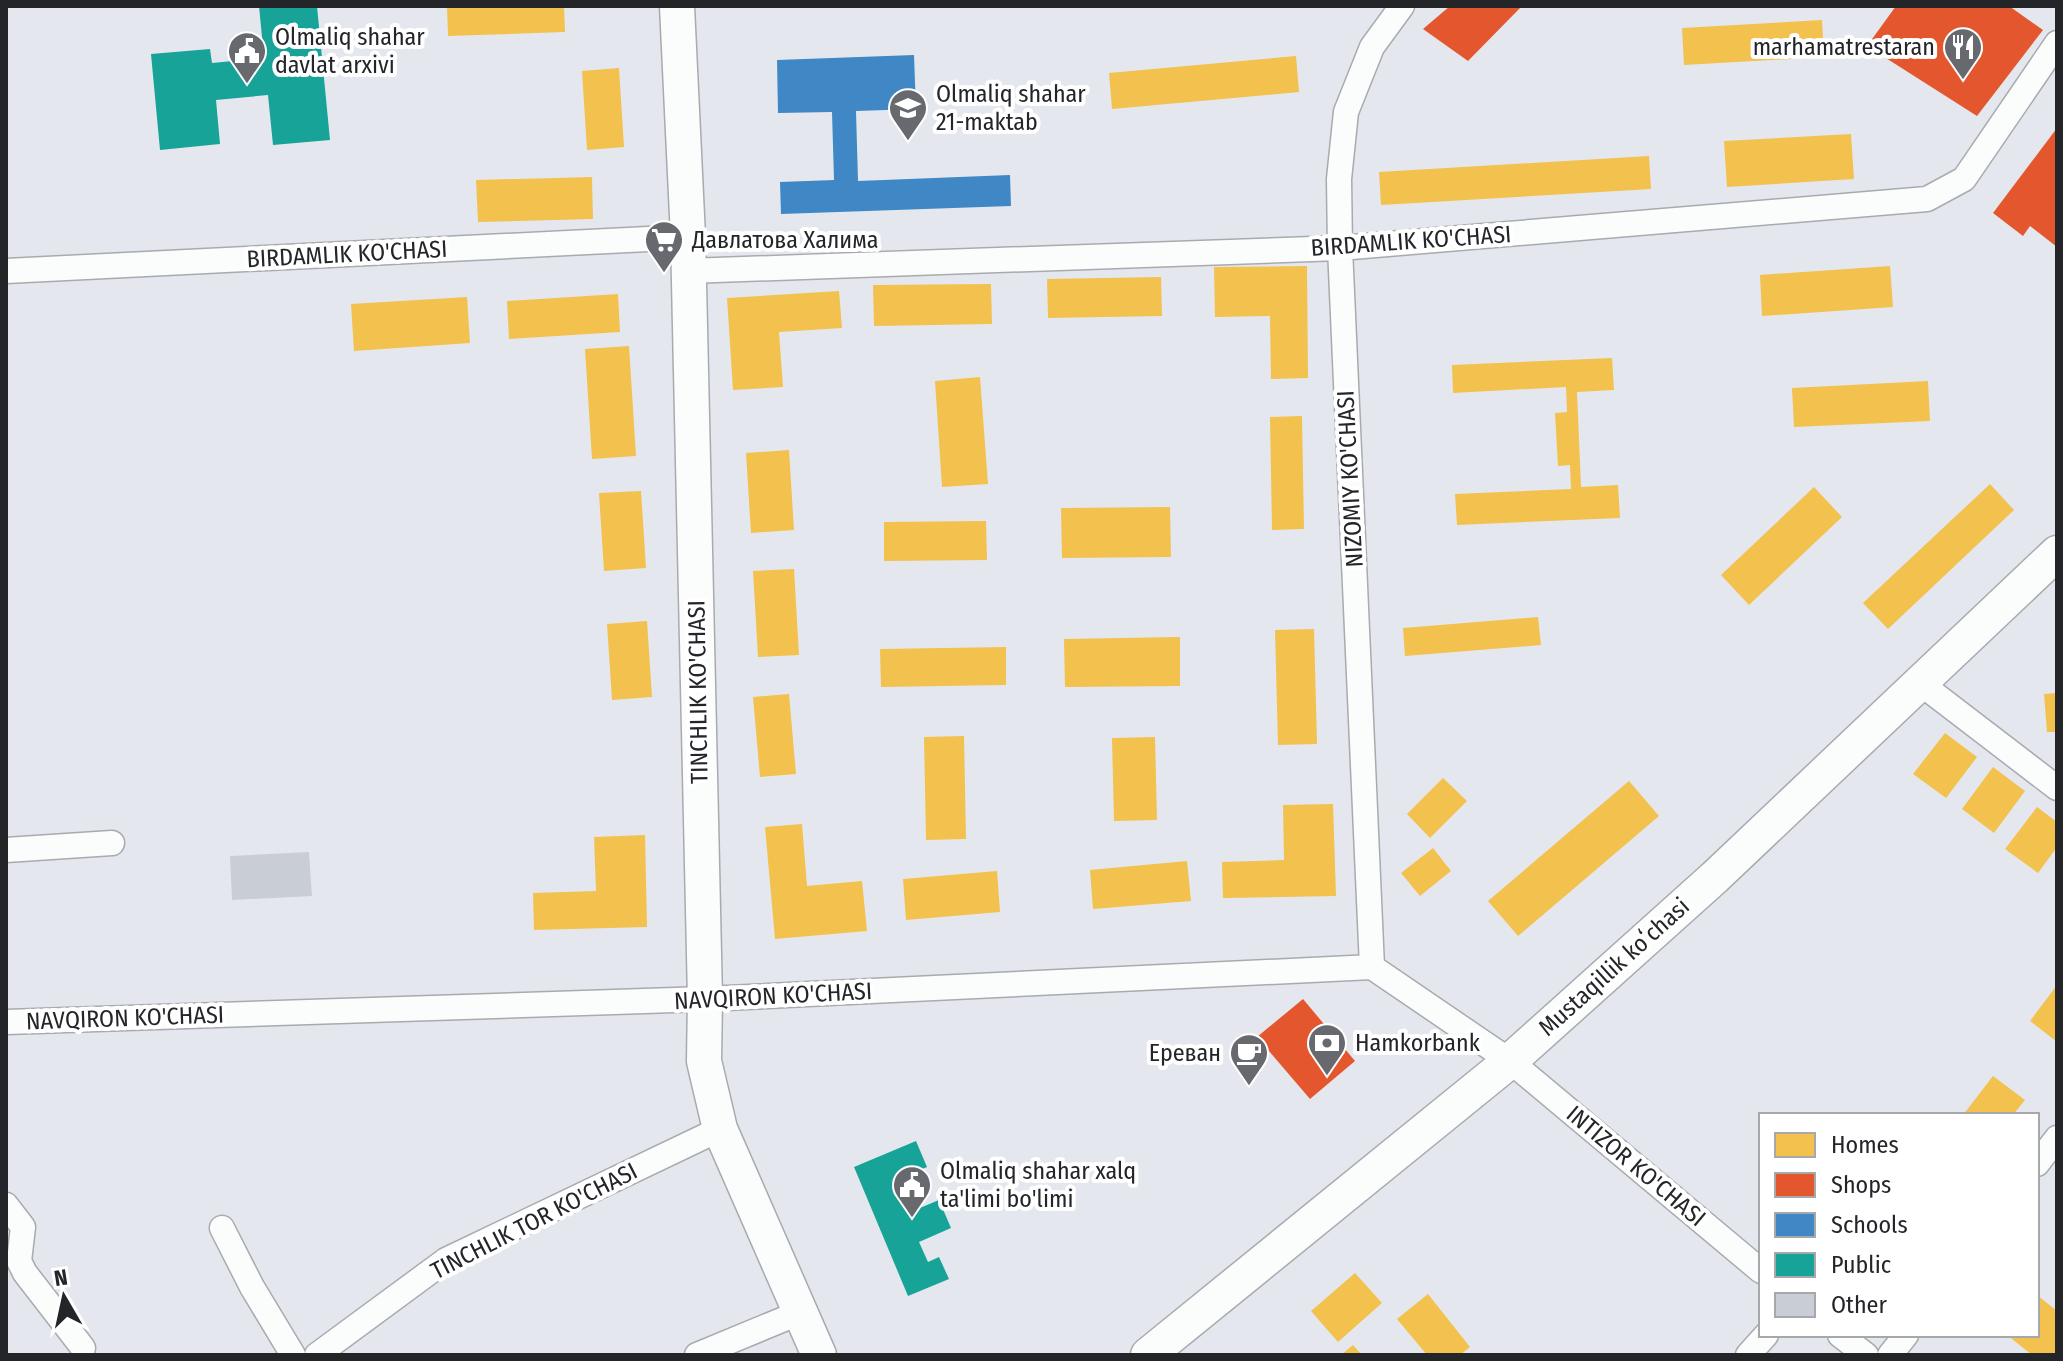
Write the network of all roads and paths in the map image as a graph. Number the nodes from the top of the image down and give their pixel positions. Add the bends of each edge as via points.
1 (677, 6) edge
2 (1402, 6) edge
3 (2057, 43) edge
4 (688, 237) junction
5 (1340, 248) junction
6 (6, 271) edge
7 (688, 271) junction
8 (2057, 553) edge
9 (1920, 683) junction
10 (2057, 788) edge
11 (112, 843) dead end
12 (6, 850) edge
13 (1372, 967) junction
14 (705, 999) junction
15 (6, 1022) edge
16 (1510, 1061) junction
17 (720, 1129) junction
18 (2057, 1138) edge
19 (2039, 1161) edge
20 (6, 1205) edge
21 (222, 1228) dead end
22 (1759, 1269) edge
23 (801, 1312) junction
24 (1764, 1337) edge
25 (1843, 1337) edge
26 (1904, 1337) edge
27 (83, 1348) dead end
28 (293, 1355) edge
29 (317, 1355) edge
30 (697, 1355) edge
31 (819, 1355) edge
32 (1148, 1355) edge
33 (1748, 1355) edge
34 (1866, 1355) edge
35 (1890, 1355) edge

1 - 4 main road, TINCHLIK KO'CHASI
2 - 5 street, NIZOMIY KO'CHASI via 1372,47 1346,112 1339,179
3 - 5 street, BIRDAMLIK KO'CHASI via 1964,179 1927,199
4 - 6 street, BIRDAMLIK KO'CHASI
4 - 7 main road, TINCHLIK KO'CHASI
5 - 7 street, BIRDAMLIK KO'CHASI
5 - 13 street, NIZOMIY KO'CHASI
7 - 14 main road, TINCHLIK KO'CHASI
8 - 9 main road, Mustaqillik koʻchasi
9 - 10 street
9 - 16 main road, Mustaqillik koʻchasi
11 - 12 street
13 - 14 street, NAVQIRON KO'CHASI
13 - 16 street
14 - 15 street, NAVQIRON KO'CHASI
14 - 17 main road, TINCHLIK KO'CHASI via 704,1061
16 - 22 street, INTIZOR KO'CHASI
16 - 32 main road, Mustaqillik koʻchasi
17 - 23 main road, TINCHLIK KO'CHASI
17 - 29 street, TINCHLIK TOR KO'CHASI via 446,1260
18 - 19 street
20 - 27 street via 23,1227 19,1261 25,1273
21 - 28 street
23 - 30 street
23 - 31 main road, TINCHLIK KO'CHASI
24 - 33 street
25 - 34 street
26 - 35 street

